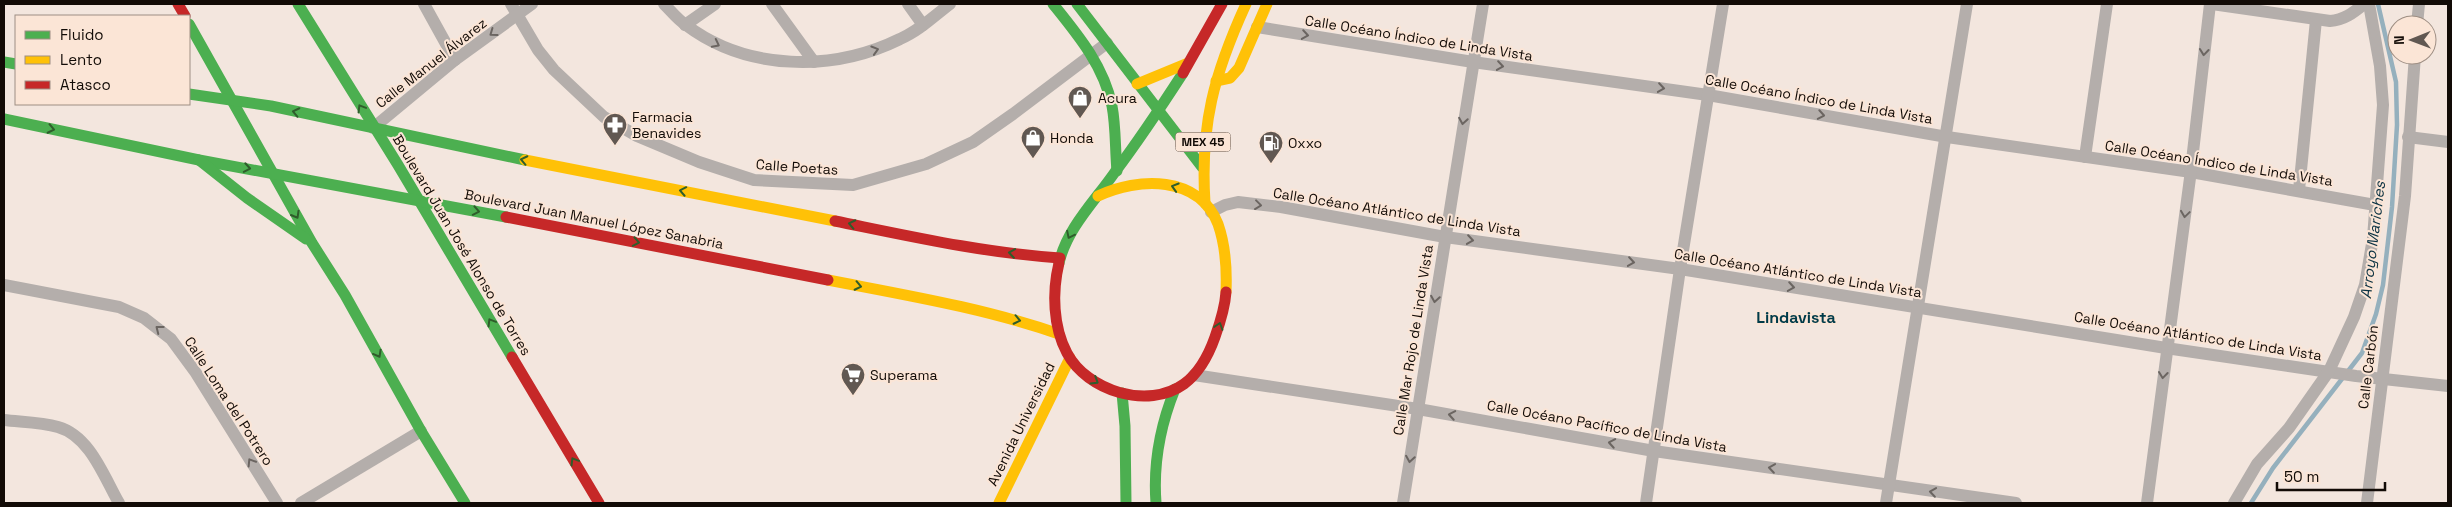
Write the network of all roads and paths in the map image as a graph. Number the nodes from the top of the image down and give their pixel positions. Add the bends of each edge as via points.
1 (298, 4) edge
2 (424, 4) edge
3 (532, 4) edge
4 (664, 4) edge
5 (715, 4) edge
6 (772, 4) edge
7 (908, 4) edge
8 (950, 4) edge
9 (1053, 4) edge
10 (1077, 4) edge
11 (1222, 4) edge
12 (1246, 4) edge
13 (1267, 4) edge
14 (1483, 4) edge
15 (1723, 4) edge
16 (1968, 4) edge
17 (2107, 4) edge
18 (2211, 4) edge
19 (2364, 4) edge
20 (2369, 4) edge
21 (514, 10) edge
22 (2316, 20) junction
23 (685, 25) junction
24 (923, 25) junction
25 (190, 26) edge
26 (1257, 27) junction
27 (1107, 43) junction
28 (1091, 53) junction
29 (455, 60) junction
30 (814, 62) junction
31 (1473, 62) junction
32 (1188, 63) junction
33 (2414, 65) edge
34 (1216, 82) junction
35 (1137, 84) junction
36 (190, 94) edge
37 (1708, 95) junction
38 (230, 102) junction
39 (1158, 110) junction
40 (4, 119) edge
41 (373, 128) junction
42 (1947, 137) junction
43 (2408, 137) junction
44 (2448, 142) edge
45 (2086, 158) junction
46 (200, 160) junction
47 (1202, 167) junction
48 (1117, 171) junction
49 (271, 172) junction
50 (2191, 172) junction
51 (2299, 190) junction
52 (1098, 196) junction
53 (419, 200) junction
54 (2375, 205) junction
55 (1208, 208) junction
56 (1445, 237) junction
57 (312, 243) junction
58 (1060, 258) junction
59 (1680, 269) junction
60 (4, 285) edge
61 (1918, 307) junction
62 (1059, 334) junction
63 (2166, 348) junction
64 (1070, 358) junction
65 (2333, 372) junction
66 (1194, 375) junction
67 (2381, 379) junction
68 (2448, 386) edge
69 (1175, 389) junction
70 (1122, 393) junction
71 (1418, 409) junction
72 (4, 420) edge
73 (422, 431) junction
74 (1654, 450) junction
75 (1889, 486) junction
76 (119, 503) edge
77 (277, 503) edge
78 (301, 503) edge
79 (465, 503) edge
80 (599, 503) edge
81 (998, 503) edge
82 (1126, 503) edge
83 (1156, 503) edge
84 (1403, 503) edge
85 (1646, 503) edge
86 (1886, 503) edge
87 (2016, 503) edge
88 (2147, 503) edge
89 (2234, 503) edge
90 (2367, 503) edge

41 -> 1 main road, Boulevard Juan José Alonso de Torres
2 - 29 street
3 - 21 street, Calle Manuel Álvarez
4 - 23 street
5 - 23 street
6 - 30 street
7 - 24 street
8 - 24 street
9 - 28 main road
10 - 27 main road
11 - 32 main road
12 - 34 main road, MEX 45
13 - 26 main road
14 - 31 street, Calle Mar Rojo de Linda Vista
15 - 37 street
16 - 42 street
17 - 45 street
18 - 22 street
18 -> 50 street
19 - 22 street via 2338,20
20 - 54 street via 2384,105
21 - 28 street, Calle Poetas via 554,70 604,117 638,136 699,162 754,180 853,185 926,164 973,142
21 -> 29 street, Calle Manuel Álvarez
22 - 51 street
23 -> 30 street via 743,55
30 -> 24 street via 850,57 882,47
25 - 38 main road
26 -> 31 street, Calle Océano Índico de Linda Vista
26 - 34 main road via 1239,68 1230,78
27 - 28 street, Calle Poetas
27 - 35 main road
28 - 48 main road via 1112,106
29 - 41 street, Calle Manuel Álvarez
31 -> 37 street, Calle Océano Índico de Linda Vista
31 -> 56 street, Calle Mar Rojo de Linda Vista
32 - 35 main road
32 - 39 main road
33 - 43 street, Calle Carbón
34 - 47 main road, MEX 45 via 1204,128
35 - 39 main road
36 - 38 main road
37 -> 42 street, Calle Océano Índico de Linda Vista
37 - 59 street
41 -> 38 main road via 271,106
38 - 49 main road
39 - 47 main road
39 - 48 main road
40 -> 46 main road, Boulevard Juan Manuel López Sanabria
41 - 53 main road, Boulevard Juan José Alonso de Torres
58 -> 41 main road via 939,242
42 - 45 street, Calle Océano Índico de Linda Vista
42 - 61 street
43 - 44 street
43 - 67 street, Calle Carbón via 2405,196
45 - 50 street, Calle Océano Índico de Linda Vista
46 -> 49 main road, Boulevard Juan Manuel López Sanabria
46 - 57 main road via 247,198
47 - 55 main road, MEX 45
48 - 52 main road
49 - 53 main road, Boulevard Juan Manuel López Sanabria
49 -> 57 main road
50 - 51 street, Calle Océano Índico de Linda Vista
50 -> 63 street
51 - 54 street, Calle Océano Índico de Linda Vista
55 -> 52 main road via 1191,192 1157,183 1126,184
52 -> 58 main road via 1078,220
53 -> 62 main road, Boulevard Juan Manuel López Sanabria via 929,300 1026,322
80 -> 53 main road, Boulevard Juan José Alonso de Torres
54 - 65 street via 2365,286
55 -> 56 street, Calle Océano Atlántico de Linda Vista via 1238,202 1281,207
66 -> 55 main road via 1215,340 1226,296 1225,254 1220,233
56 -> 59 street, Calle Océano Atlántico de Linda Vista
56 -> 71 street, Calle Mar Rojo de Linda Vista
57 -> 73 main road
58 - 62 main road via 1056,296
59 -> 61 street, Calle Océano Atlántico de Linda Vista
59 - 74 street
77 -> 60 street, Calle Loma del Potrero via 196,373 171,339 144,318 119,307
61 - 63 street, Calle Océano Atlántico de Linda Vista
61 - 75 street
62 - 64 main road
63 - 65 street, Calle Océano Atlántico de Linda Vista
63 -> 88 street
64 -> 70 main road via 1091,379
64 - 81 main road, Avenida Universidad
65 - 67 street, Calle Océano Atlántico de Linda Vista
65 - 89 street via 2257,464
66 - 69 main road
66 - 71 street, Calle Océano Pacífico de Linda Vista
67 - 68 street, Calle Océano Atlántico de Linda Vista
67 - 90 street, Calle Carbón
69 - 70 main road via 1145,395
69 - 83 main road via 1164,414 1157,452
70 - 82 main road via 1126,426
74 -> 71 street, Calle Océano Pacífico de Linda Vista
71 -> 84 street, Calle Mar Rojo de Linda Vista
72 - 76 street via 58,427 74,434 86,445
73 - 78 street
73 - 79 main road
75 -> 74 street, Calle Océano Pacífico de Linda Vista
74 - 85 street
75 - 86 street
87 -> 75 street, Calle Océano Pacífico de Linda Vista

